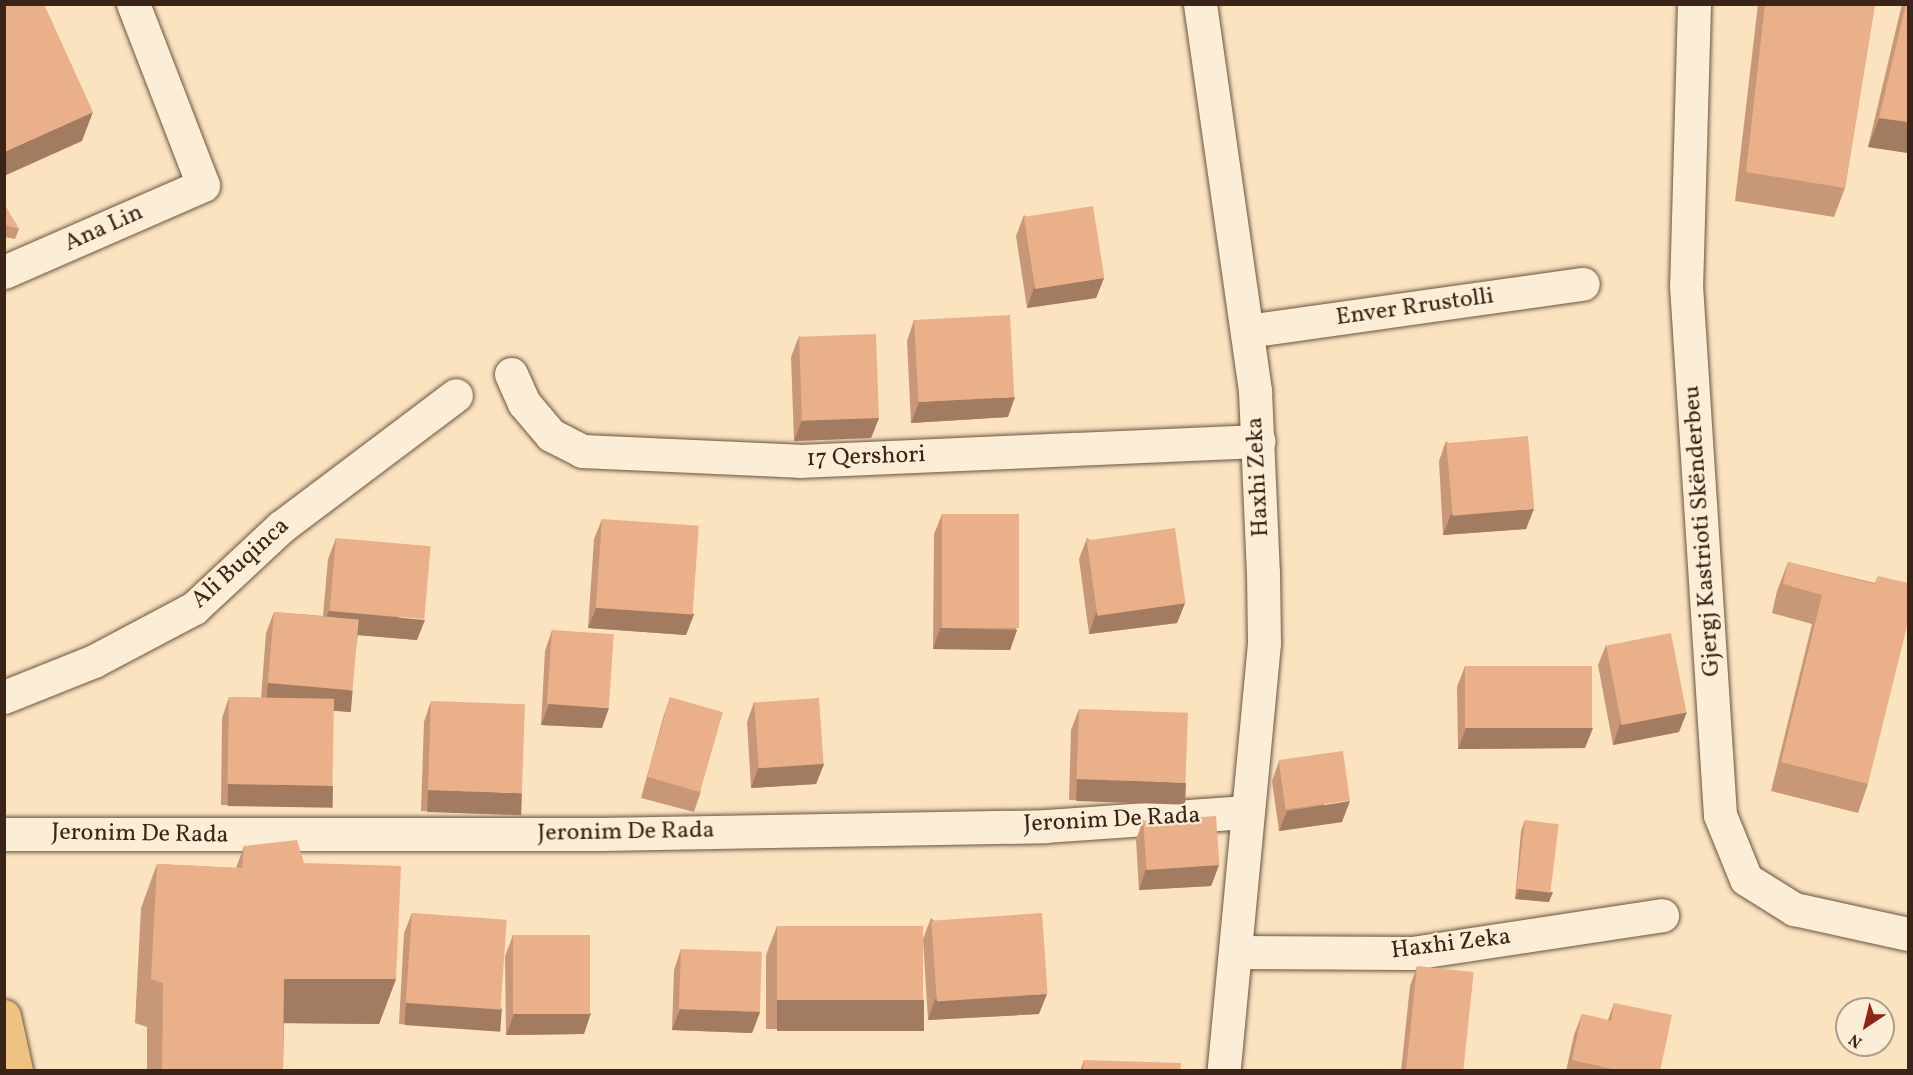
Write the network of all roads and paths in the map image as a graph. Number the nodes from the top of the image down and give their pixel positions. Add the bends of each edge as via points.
1 (133, 4) edge
2 (1200, 4) edge
3 (1694, 4) edge
4 (4, 272) edge
5 (1583, 284) dead end
6 (1247, 331) junction
7 (511, 374) dead end
8 (456, 394) dead end
9 (1259, 441) junction
10 (4, 697) edge
11 (1248, 812) junction
12 (4, 834) edge
13 (1662, 915) dead end
14 (1908, 934) edge
15 (1238, 952) junction
16 (4, 1016) edge
17 (16, 1071) edge
18 (1224, 1071) edge

1 - 4 street, Ana Lin via 203,185
2 - 6 street, Haxhi Zeka
3 - 14 street, Gjergj Kastrioti Skënderbeu via 1686,285 1720,815 1746,879 1794,909
5 - 6 street, Enver Rrustolli
6 - 9 street, Haxhi Zeka
7 - 9 street, 17 Qershori via 524,403 551,435 582,451 799,461
8 - 10 street, Ali Buqinca via 281,527 194,608 94,660
9 - 11 street, Haxhi Zeka via 1264,643
11 - 12 street, Jeronim De Rada via 1046,826 648,833
11 - 15 street, Haxhi Zeka
13 - 15 street, Haxhi Zeka via 1412,953
15 - 18 street, Haxhi Zeka
16 - 17 main road

